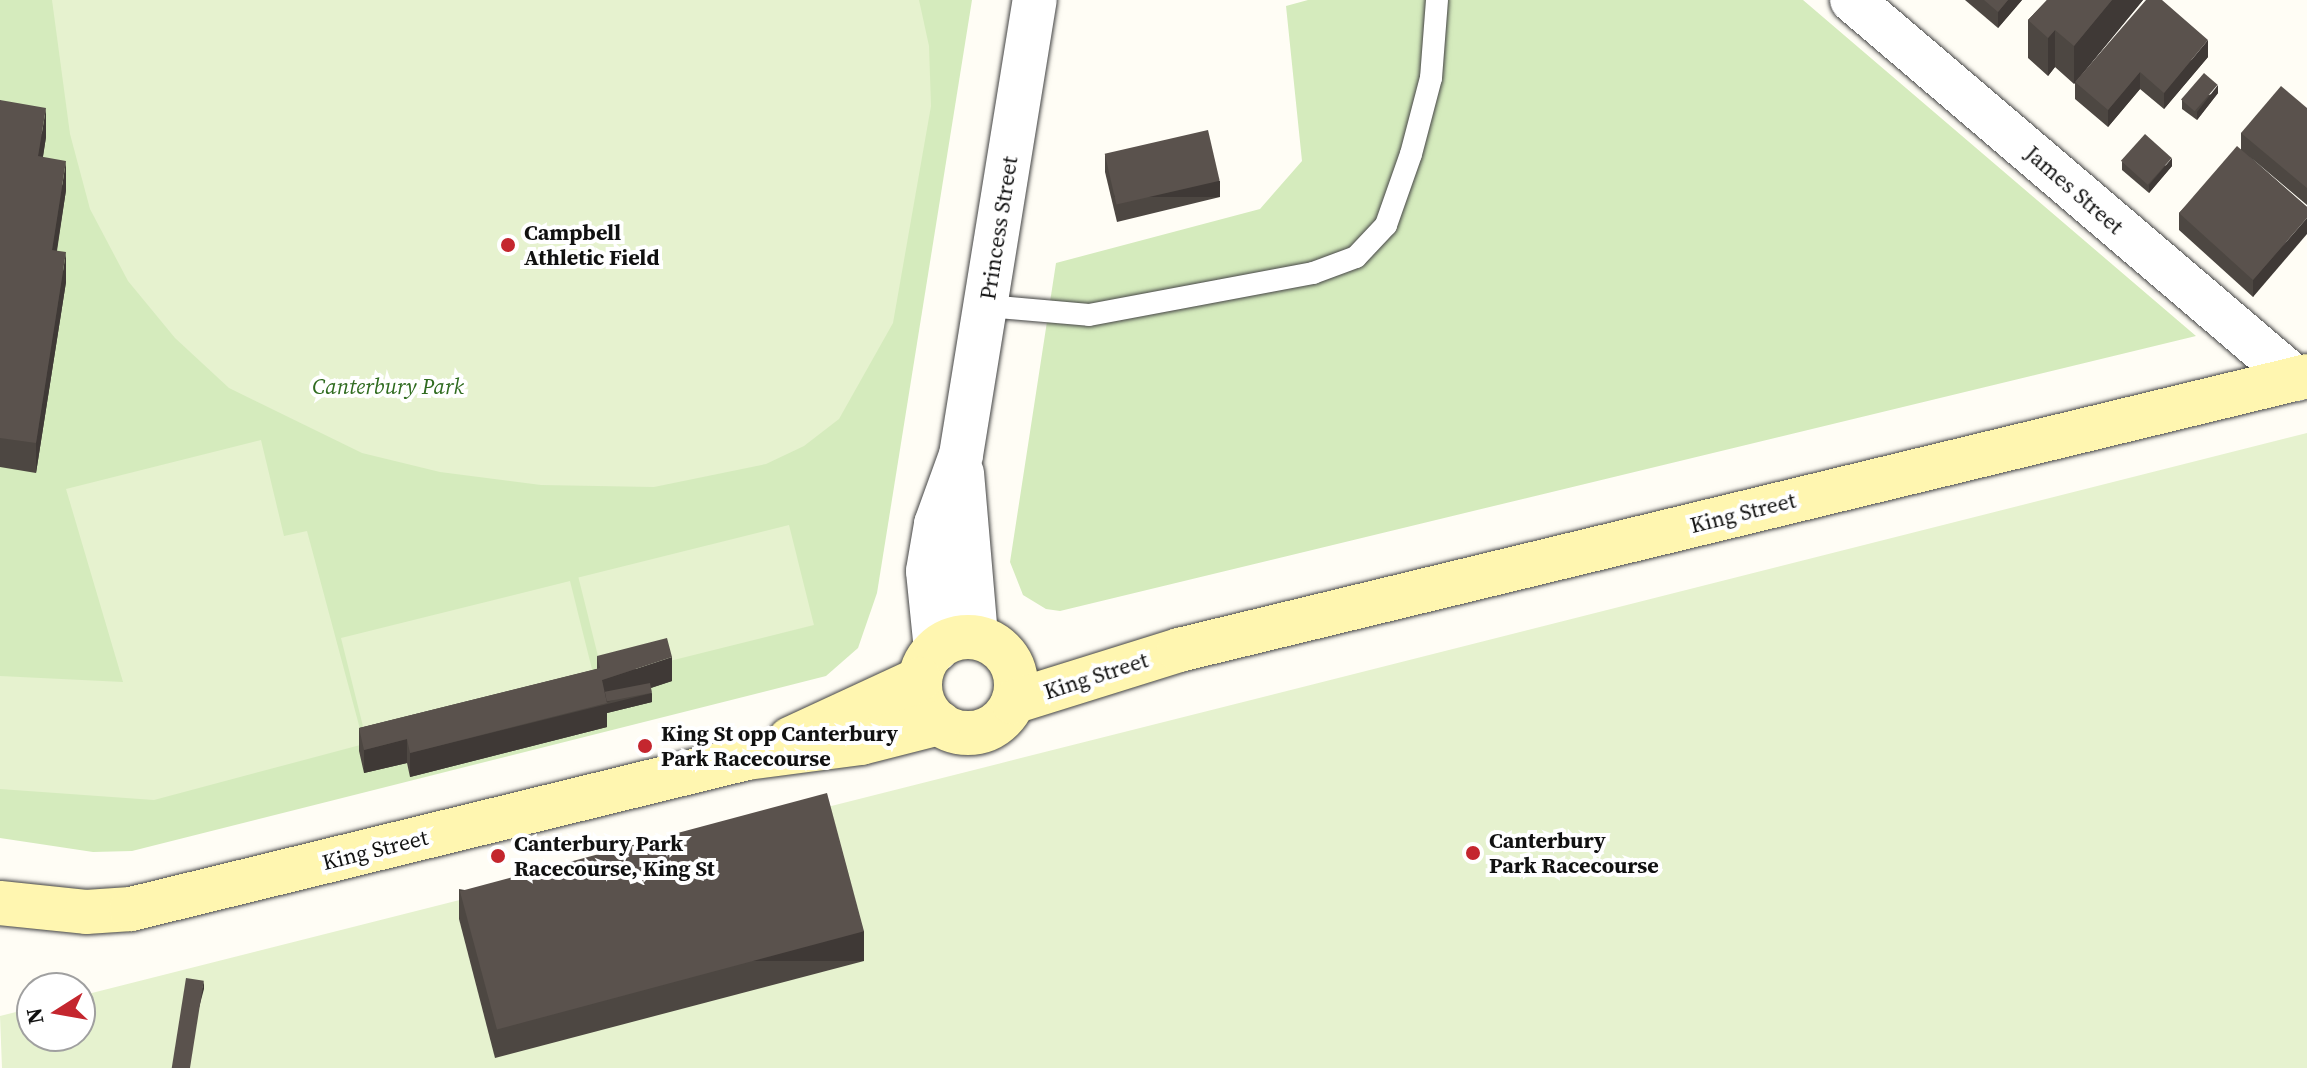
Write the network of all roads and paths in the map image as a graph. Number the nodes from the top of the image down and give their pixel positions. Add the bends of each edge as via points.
1 (1035, 0) edge
2 (1437, 0) edge
3 (1852, 0) edge
4 (987, 306) junction
5 (2301, 377) edge
6 (944, 655) junction
7 (1012, 683) junction
8 (939, 723) junction
9 (747, 758) junction
10 (0, 903) edge

1 - 4 street, Princess Street
2 - 4 lane via 1431,78 1411,154 1386,225 1356,257 1313,273 1089,315
3 - 5 street, James Street
4 - 6 street, Princess Street via 961,455
5 - 7 main road, King Street via 1179,650
6 - 7 main road via 990,642
6 - 8 main road via 928,711
6 - 9 main road, King Street
7 - 8 main road via 1006,715 981,731 952,730
8 - 9 main road, King Street via 861,743
9 - 10 main road, King Street via 131,909 86,912

